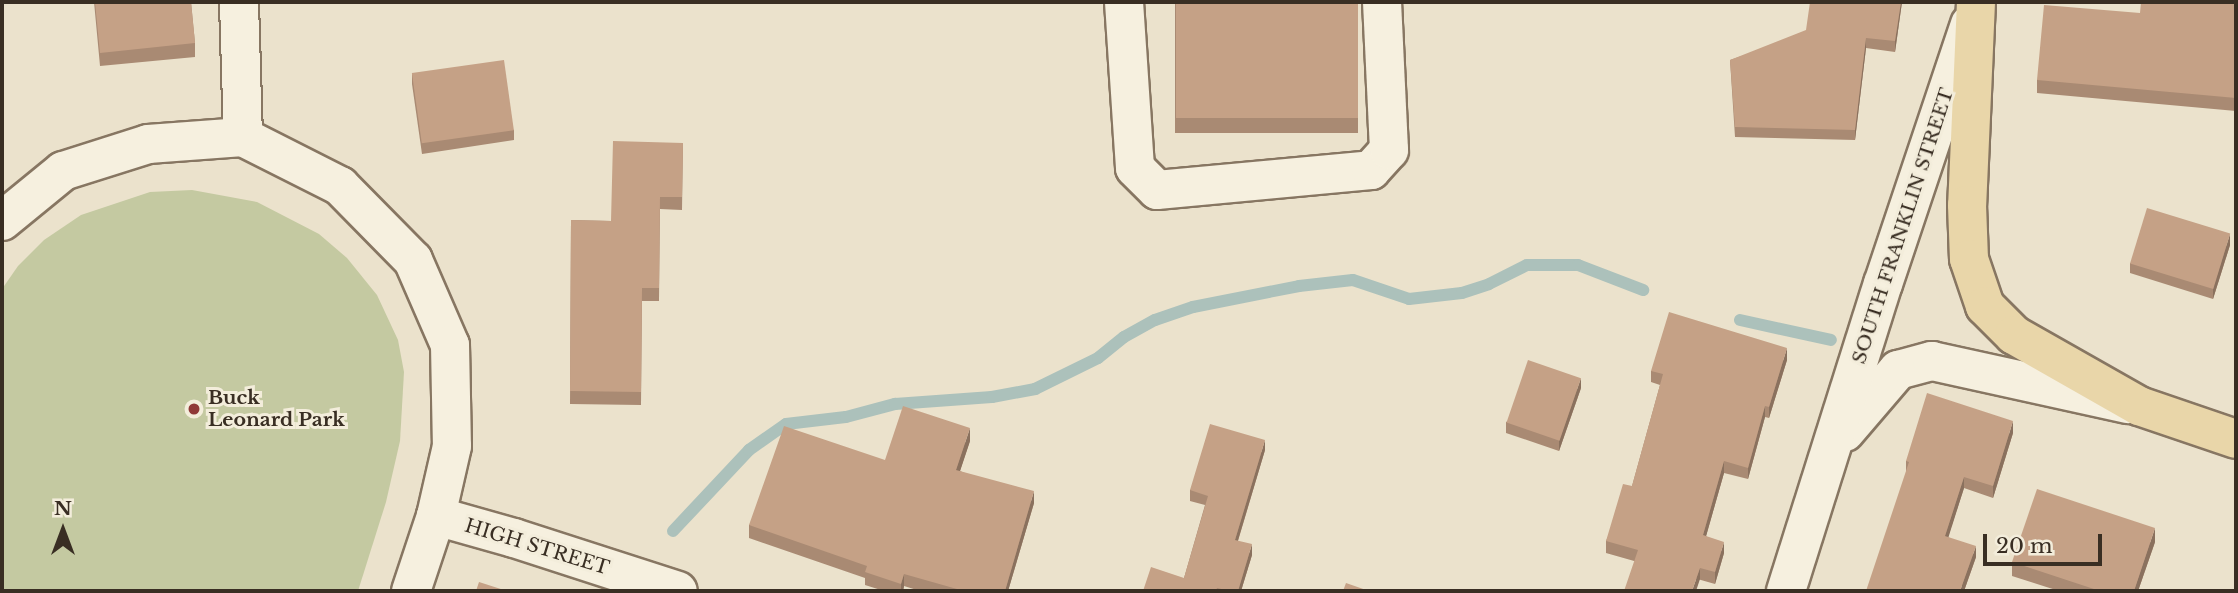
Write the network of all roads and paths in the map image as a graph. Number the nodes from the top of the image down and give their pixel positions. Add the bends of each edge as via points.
1 (239, 2) edge
2 (1124, 2) edge
3 (1382, 2) edge
4 (1976, 5) edge
5 (243, 136) junction
6 (2, 221) edge
7 (2139, 406) junction
8 (2236, 439) edge
9 (1831, 450) junction
10 (436, 516) junction
11 (411, 591) edge
12 (678, 591) edge
13 (1786, 591) edge

1 - 5 street
2 - 3 street via 1135,168 1157,190 1371,170 1389,150
4 - 7 main road via 1969,259 1985,306 2014,335
4 - 9 street, SOUTH FRANKLIN STREET
5 - 6 street via 148,144 63,171
5 - 10 street via 340,186 413,260 450,345 452,446
7 - 8 main road
7 - 9 street, SOUTH FRANKLIN STREET via 1932,361 1898,370
9 - 13 street, SOUTH FRANKLIN STREET
10 - 11 street
10 - 12 street, HIGH STREET

